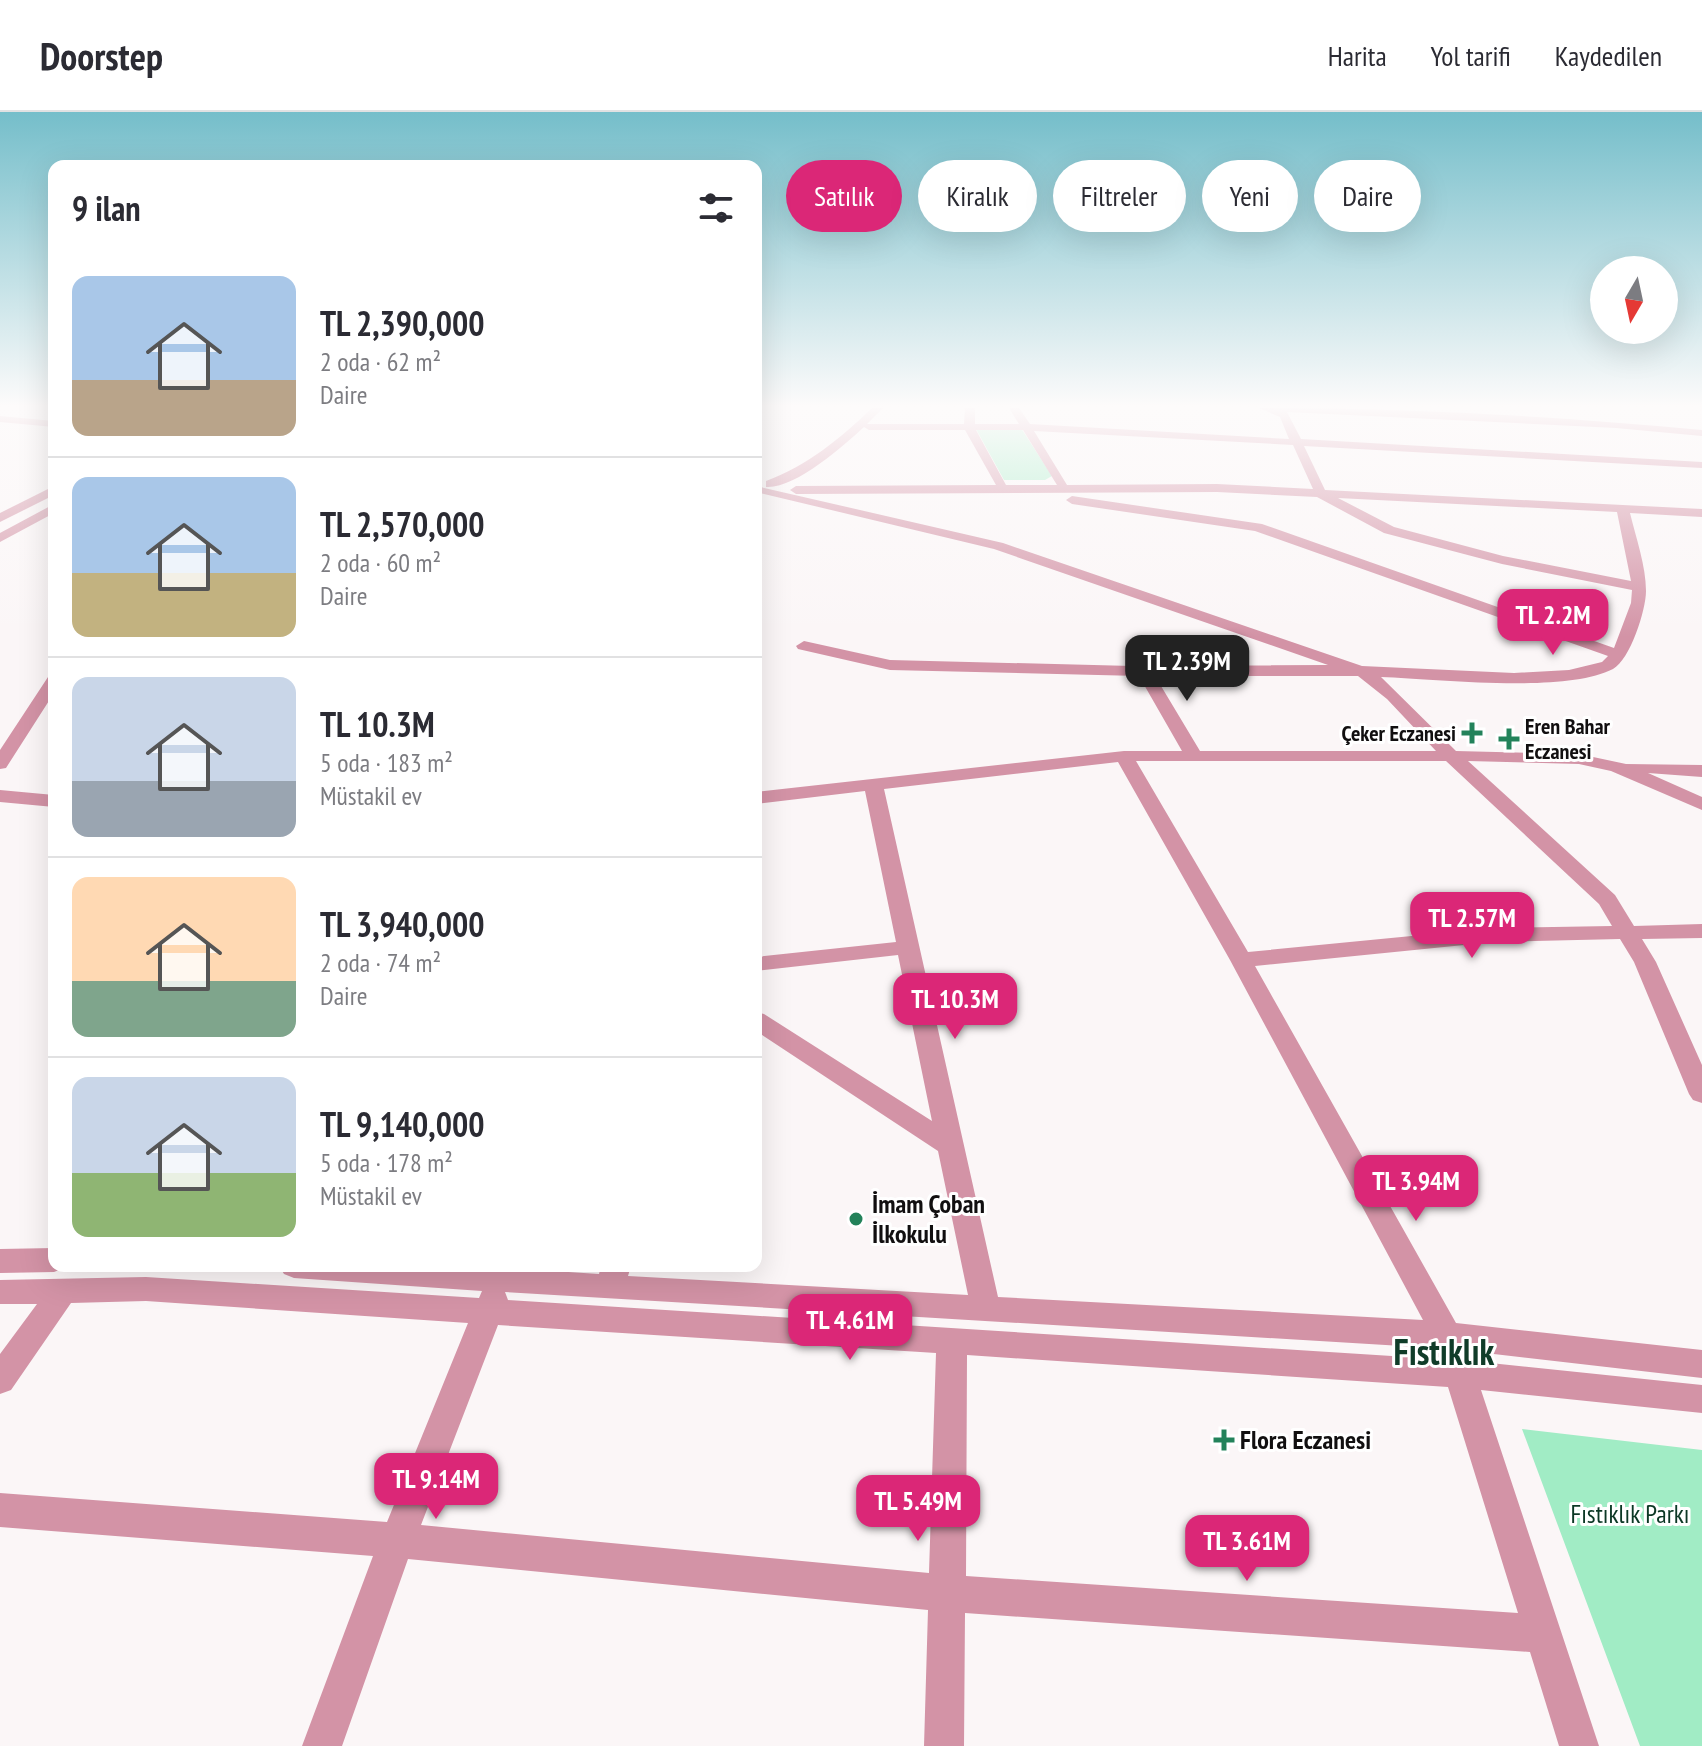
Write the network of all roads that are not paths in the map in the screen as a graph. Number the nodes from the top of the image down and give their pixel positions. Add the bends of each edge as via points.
1 (839, 484) edge
2 (961, 484) edge
3 (1199, 484) edge
4 (1316, 484) edge
5 (842, 485) junction
6 (48, 486) edge
7 (762, 486) edge
8 (762, 486) edge
9 (762, 487) edge
10 (1025, 489) junction
11 (1320, 492) junction
12 (48, 493) edge
13 (48, 508) edge
14 (1623, 509) junction
15 (48, 510) edge
16 (1699, 512) edge
17 (1, 514) edge
18 (0, 538) edge
19 (1639, 587) junction
20 (804, 646) dead end
21 (1619, 655) junction
22 (1144, 671) junction
23 (1366, 673) junction
24 (48, 689) edge
25 (1124, 756) junction
26 (1194, 756) junction
27 (1452, 757) junction
28 (0, 764) edge
29 (1616, 766) junction
30 (1702, 771) edge
31 (873, 784) junction
32 (0, 796) edge
33 (762, 797) edge
34 (48, 800) edge
35 (1702, 804) edge
36 (1628, 931) junction
37 (1702, 931) edge
38 (910, 947) junction
39 (1241, 960) junction
40 (762, 963) edge
41 (762, 1024) edge
42 (1702, 1094) edge
43 (952, 1147) junction
44 (48, 1260) edge
45 (0, 1261) edge
46 (335, 1272) edge
47 (614, 1276) edge
48 (63, 1291) junction
49 (0, 1292) edge
50 (494, 1295) junction
51 (986, 1310) junction
52 (1447, 1335) junction
53 (952, 1341) junction
54 (1702, 1364) edge
55 (1462, 1374) junction
56 (0, 1380) edge
57 (1702, 1399) edge
58 (0, 1510) edge
59 (397, 1540) junction
60 (947, 1593) junction
61 (1543, 1634) junction
62 (322, 1746) edge
63 (944, 1746) edge
64 (1579, 1746) edge

1 - 5 street
2 - 5 street
3 - 11 street
4 - 11 street
5 - 7 street
6 - 17 street
8 - 10 street
9 - 23 street via 998,546
10 - 11 street
10 - 21 street via 1257,527
11 - 14 street
11 - 16 street
11 - 19 street via 1389,530 1502,560
12 - 17 street
13 - 17 street
14 - 16 street
14 - 19 street
15 - 18 street
19 - 21 street
20 - 22 street via 890,665
21 - 23 street via 1594,670 1544,678
22 - 23 street
22 - 26 street
23 - 27 street
24 - 28 street
25 - 26 street
25 - 31 street
25 - 39 street
26 - 27 street
27 - 29 street via 1553,757
27 - 36 street via 1607,900
29 - 30 street
29 - 35 street
31 - 33 street
31 - 38 street
32 - 34 street
36 - 37 street
36 - 39 street via 1494,935
36 - 42 street
38 - 40 street
38 - 43 street
39 - 52 street
41 - 43 street
43 - 51 street
44 - 45 street
46 - 50 street
47 - 50 street
47 - 51 street
48 - 49 street
48 - 50 street
48 - 56 street
50 - 53 street
50 - 59 street
51 - 52 street
52 - 54 street
52 - 55 street
53 - 55 street
53 - 60 street
55 - 57 street
55 - 61 street
58 - 59 street
59 - 60 street
59 - 62 street
60 - 61 street
60 - 63 street
61 - 64 street

